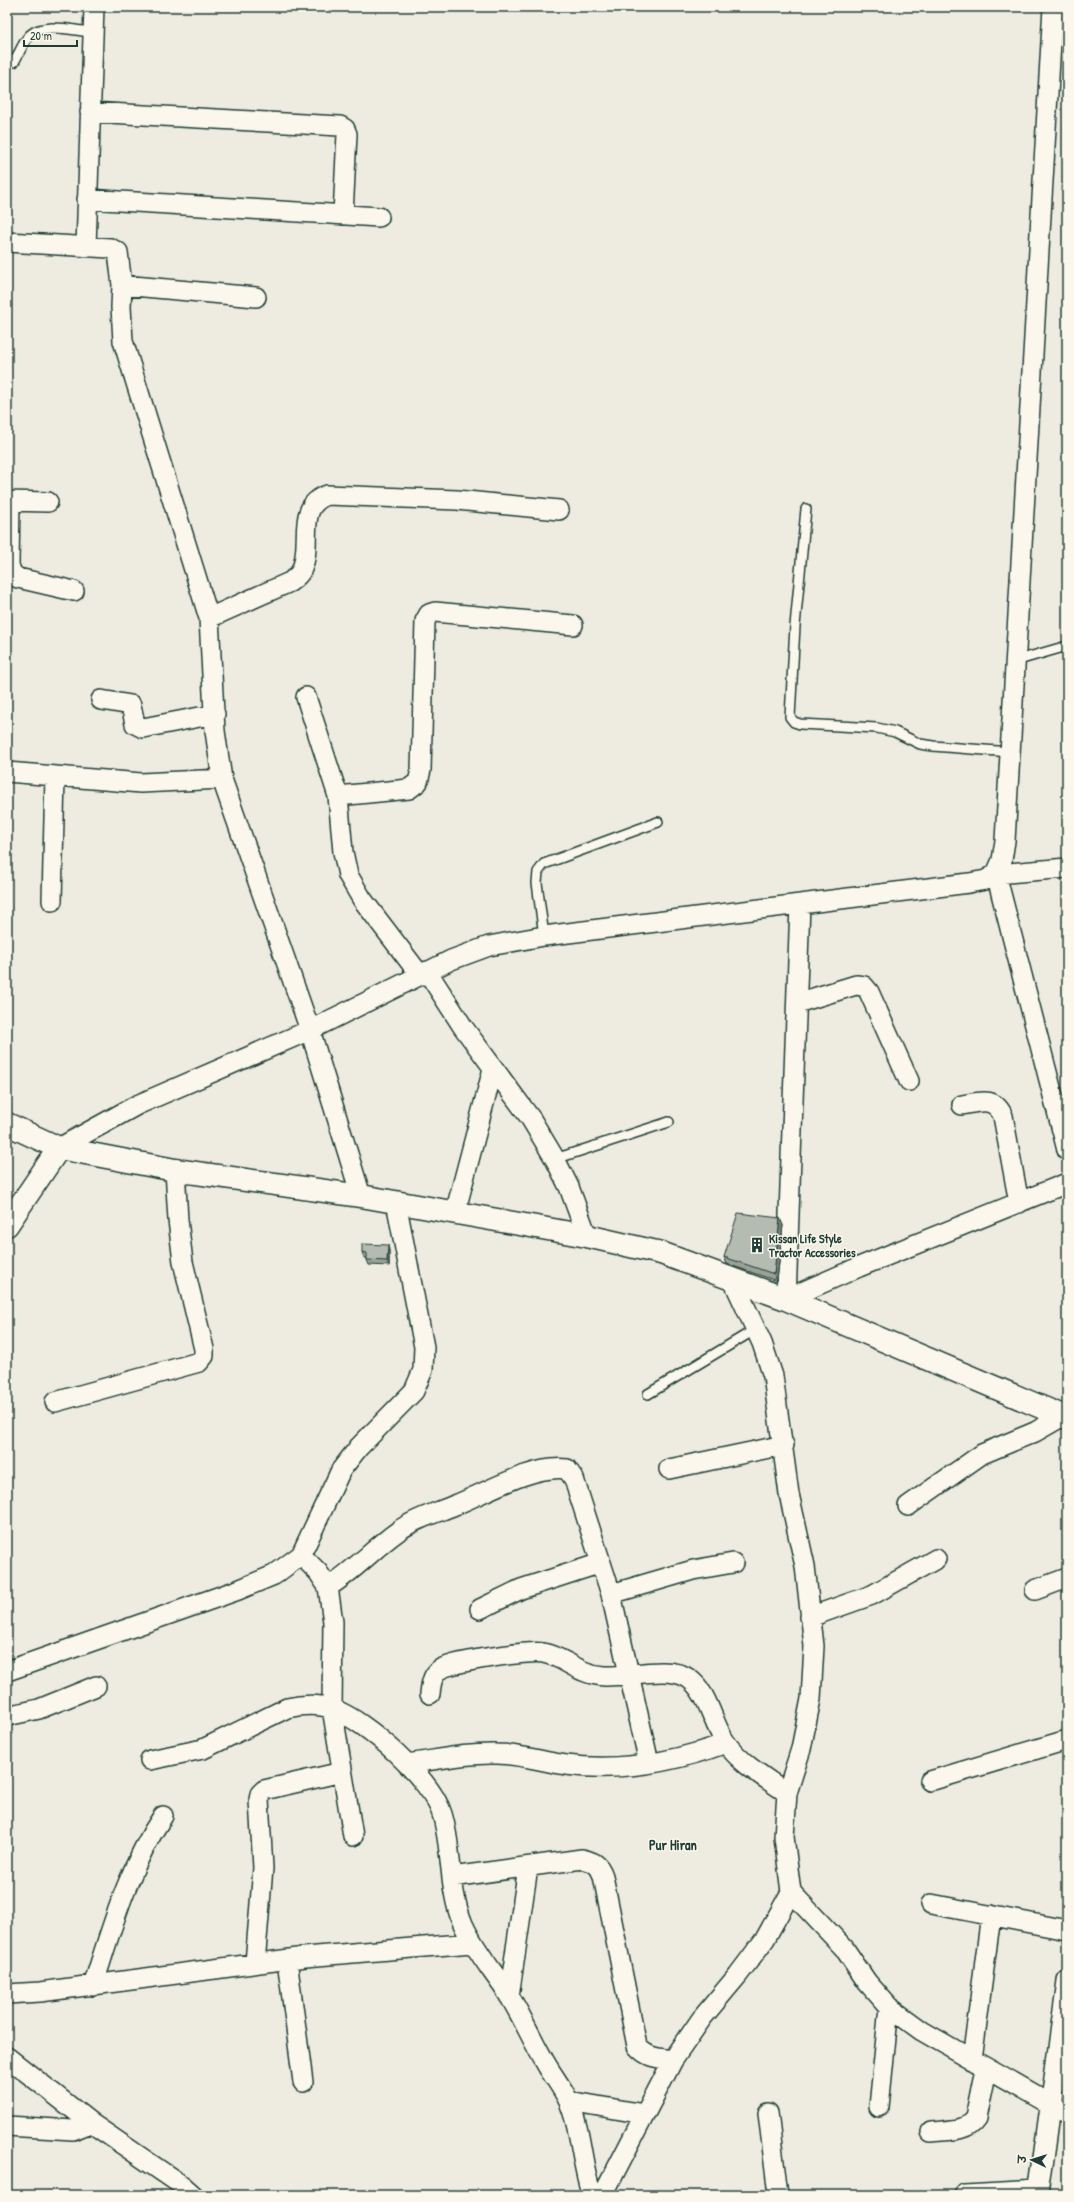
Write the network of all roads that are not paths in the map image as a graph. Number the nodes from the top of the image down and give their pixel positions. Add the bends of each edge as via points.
1 (94, 7) edge
2 (1053, 7) edge
3 (92, 32) junction
4 (14, 62) dead end
5 (90, 112) junction
6 (87, 199) junction
7 (343, 215) junction
8 (379, 217) dead end
9 (7, 242) edge
10 (86, 247) junction
11 (122, 285) junction
12 (256, 297) dead end
13 (9, 501) edge
14 (48, 502) dead end
15 (806, 509) dead end
16 (559, 510) dead end
17 (74, 591) dead end
18 (209, 618) junction
19 (573, 625) dead end
20 (1067, 646) edge
21 (1015, 661) junction
22 (306, 697) dead end
23 (101, 700) dead end
24 (215, 714) junction
25 (1010, 752) junction
26 (7, 772) edge
27 (55, 776) junction
28 (222, 779) junction
29 (338, 796) junction
30 (658, 822) dead end
31 (1067, 868) edge
32 (996, 874) junction
33 (52, 901) dead end
34 (800, 904) junction
35 (544, 936) junction
36 (424, 973) junction
37 (797, 1003) junction
38 (310, 1030) junction
39 (493, 1069) junction
40 (909, 1081) dead end
41 (962, 1105) dead end
42 (669, 1122) dead end
43 (7, 1124) edge
44 (59, 1148) junction
45 (1067, 1150) edge
46 (556, 1159) junction
47 (175, 1170) junction
48 (1067, 1183) edge
49 (361, 1196) junction
50 (396, 1202) junction
51 (1019, 1204) junction
52 (455, 1213) junction
53 (7, 1225) edge
54 (588, 1236) junction
55 (732, 1278) junction
56 (786, 1299) junction
57 (756, 1330) junction
58 (648, 1394) dead end
59 (55, 1402) dead end
60 (1065, 1417) edge
61 (784, 1445) junction
62 (669, 1470) dead end
63 (908, 1506) dead end
64 (301, 1555) junction
65 (936, 1559) dead end
66 (601, 1563) junction
67 (734, 1563) dead end
68 (1067, 1578) edge
69 (328, 1587) junction
70 (1035, 1590) dead end
71 (612, 1594) junction
72 (480, 1609) dead end
73 (810, 1617) junction
74 (7, 1671) edge
75 (630, 1676) junction
76 (96, 1686) dead end
77 (430, 1694) dead end
78 (332, 1708) junction
79 (7, 1716) edge
80 (1067, 1740) edge
81 (726, 1743) junction
82 (150, 1760) dead end
83 (649, 1763) junction
84 (407, 1764) junction
85 (342, 1772) junction
86 (930, 1781) dead end
87 (787, 1794) junction
88 (163, 1816) dead end
89 (354, 1836) dead end
90 (528, 1867) junction
91 (452, 1877) junction
92 (791, 1892) junction
93 (931, 1904) dead end
94 (991, 1915) junction
95 (1067, 1930) edge
96 (472, 1943) junction
97 (287, 1960) junction
98 (255, 1963) junction
99 (1067, 1981) edge
100 (93, 1986) junction
101 (7, 1994) edge
102 (509, 1996) junction
103 (889, 2007) junction
104 (1064, 2036) edge
105 (7, 2057) edge
106 (673, 2060) junction
107 (979, 2064) junction
108 (303, 2082) dead end
109 (569, 2101) junction
110 (1051, 2104) junction
111 (879, 2107) dead end
112 (768, 2113) dead end
113 (644, 2114) junction
114 (1067, 2114) edge
115 (91, 2123) junction
116 (7, 2126) edge
117 (931, 2132) dead end
118 (1038, 2193) edge
119 (193, 2195) edge
120 (592, 2195) edge
121 (602, 2195) edge
122 (778, 2195) edge
123 (965, 2195) edge

1 - 3 street
2 - 21 street
3 - 4 lane via 36,30 29,36
3 - 5 street
5 - 6 street
5 - 7 street via 340,126 347,134
6 - 7 street
6 - 10 street
7 - 8 street
9 - 10 street
10 - 11 street via 110,248 118,252
11 - 12 street
11 - 18 street via 120,307 123,341
13 - 14 street
13 - 17 street via 9,565 12,574 18,578
15 - 25 lane via 790,708 790,717 794,722 876,728 895,732 920,744
16 - 18 street via 457,500 327,495 316,499 309,508 306,560 301,572 290,582
18 - 24 street
19 - 29 street via 435,612 429,614 425,621 421,770 418,782 409,789
20 - 21 lane
21 - 25 street
22 - 29 street
23 - 24 street via 131,705 135,724 143,728
24 - 28 street
25 - 32 street via 1005,841 1002,860
26 - 27 street
27 - 28 street via 141,783
27 - 33 street
28 - 38 street
29 - 36 street via 343,852 348,875 362,899
30 - 35 lane via 544,864 538,872 537,883
31 - 32 street
32 - 34 street via 986,880 969,883
32 - 45 street
34 - 35 street
34 - 37 street
35 - 36 street via 489,946
36 - 38 street
36 - 39 street
37 - 40 street via 856,985 864,986
37 - 56 street
38 - 44 street via 137,1105
38 - 49 street
39 - 46 street via 531,1118
39 - 52 street
41 - 51 street via 991,1102 998,1106
42 - 46 lane
43 - 44 main road
44 - 47 main road
44 - 53 main road
46 - 54 street
47 - 49 main road
47 - 59 street via 183,1262 204,1356 199,1362
48 - 51 street
49 - 50 main road
50 - 52 main road
50 - 64 street via 424,1347 423,1370 414,1391 359,1446 341,1470
51 - 56 street
52 - 54 main road
54 - 55 main road via 661,1253
55 - 56 main road
55 - 57 street
56 - 60 main road
57 - 58 lane
57 - 61 street via 773,1376
60 - 63 street via 982,1454
61 - 62 street
61 - 73 street via 789,1494 805,1566
64 - 69 street via 318,1572
64 - 74 street via 274,1575 238,1590
65 - 73 street via 872,1595
66 - 69 street via 574,1478 567,1469 556,1468 493,1488 398,1530 346,1576
66 - 71 street
66 - 72 street via 521,1589
67 - 71 street via 693,1570
68 - 70 street
69 - 78 street via 333,1622
71 - 75 street
73 - 87 street via 814,1646 811,1699 801,1749
75 - 77 street via 588,1674 557,1657 542,1652 526,1653 441,1668 434,1675
75 - 81 street via 672,1673 688,1678 698,1688
75 - 83 street
76 - 79 street via 39,1709
78 - 82 street via 301,1705 287,1708 203,1749
78 - 84 street via 354,1718
78 - 85 street
80 - 86 street
81 - 83 street via 672,1760
81 - 87 street via 746,1765
83 - 84 street via 600,1768 498,1754 465,1755
84 - 91 street via 434,1793 442,1814
85 - 89 street
85 - 98 street via 264,1790 260,1794 263,1868
87 - 92 street via 784,1836
88 - 100 street via 133,1868
90 - 91 street
90 - 102 street
90 - 106 street via 582,1859 600,1867 637,2046 652,2058
91 - 96 street via 462,1923
92 - 103 street via 844,1948 867,1982
92 - 106 street via 765,1939 702,2018
93 - 94 street
94 - 95 street
94 - 107 street
96 - 97 street
96 - 102 street
97 - 98 street
97 - 108 street
98 - 100 street
99 - 104 street
100 - 101 street
102 - 109 street via 544,2062
103 - 107 street via 922,2031
103 - 111 street
104 - 110 street
105 - 115 street
106 - 113 street
107 - 110 street
107 - 117 street via 976,2118 972,2124 965,2128
109 - 113 street
109 - 120 street
110 - 114 street
110 - 118 street
112 - 122 street
113 - 121 street
115 - 116 street via 73,2130
115 - 119 street
118 - 123 street

